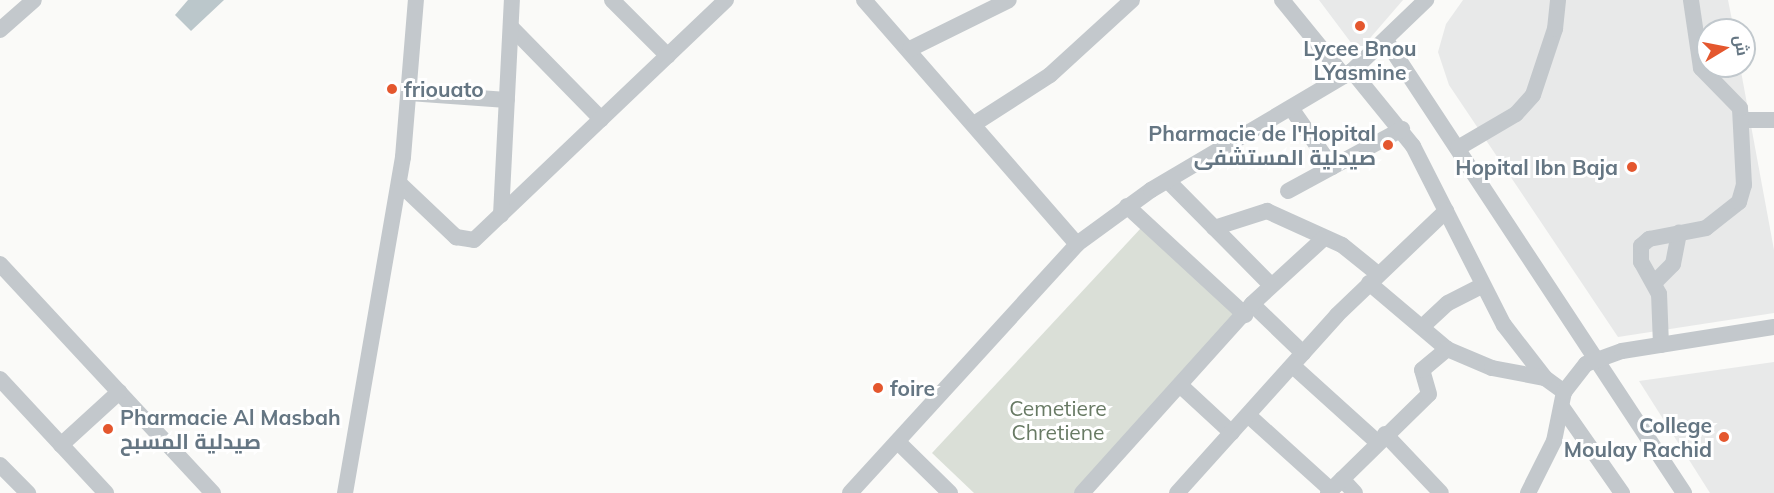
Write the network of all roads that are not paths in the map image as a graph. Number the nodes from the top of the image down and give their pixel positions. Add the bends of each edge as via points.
1 (34, 0) edge
2 (416, 0) edge
3 (512, 0) edge
4 (612, 0) edge
5 (726, 0) edge
6 (864, 0) edge
7 (1009, 0) edge
8 (1132, 0) edge
9 (1282, 0) edge
10 (1426, 0) edge
11 (1558, 0) edge
12 (1691, 0) edge
13 (511, 27) junction
14 (0, 30) edge
15 (1387, 42) junction
16 (910, 49) junction
17 (668, 56) junction
18 (1348, 74) junction
19 (409, 93) junction
20 (507, 100) junction
21 (1291, 108) junction
22 (601, 119) junction
23 (1741, 120) junction
24 (1774, 120) edge
25 (974, 124) junction
26 (1402, 129) junction
27 (1458, 148) junction
28 (1332, 167) junction
29 (1168, 181) junction
30 (399, 183) junction
31 (1288, 191) dead end
32 (1127, 206) junction
33 (1446, 211) junction
34 (501, 215) junction
35 (1214, 228) junction
36 (1680, 233) junction
37 (1324, 238) junction
38 (1077, 244) junction
39 (0, 264) edge
40 (1373, 279) junction
41 (1656, 282) junction
42 (1271, 285) junction
43 (1482, 286) junction
44 (1249, 310) junction
45 (1422, 327) junction
46 (1774, 327) edge
47 (1661, 345) junction
48 (1447, 349) junction
49 (1597, 358) junction
50 (1298, 360) junction
51 (1545, 378) junction
52 (0, 379) edge
53 (1181, 386) junction
54 (119, 392) junction
55 (1563, 399) junction
56 (1248, 415) junction
57 (1232, 433) junction
58 (1381, 438) junction
59 (900, 444) junction
60 (61, 445) junction
61 (0, 465) edge
62 (1334, 487) edge
63 (852, 492) edge
64 (28, 493) edge
65 (106, 493) edge
66 (213, 493) edge
67 (345, 493) edge
68 (950, 493) edge
69 (1082, 493) edge
70 (1177, 493) edge
71 (1355, 493) edge
72 (1441, 493) edge
73 (1528, 493) edge
74 (1622, 493) edge
75 (1684, 493) edge

1 - 14 street
2 - 19 street
3 - 13 street
4 - 17 street
5 - 17 street
6 - 16 street
7 - 16 street
8 - 25 street via 1050,75
9 - 18 street
10 - 15 street
11 - 27 street via 1555,29 1533,95 1516,114
12 - 23 street via 1701,68 1732,95
13 - 20 street
13 - 22 street
15 - 18 street
15 - 27 street
16 - 25 street
17 - 22 street
18 - 21 street
18 - 26 street
19 - 20 street
19 - 30 street
20 - 34 street
21 - 28 street
21 - 29 street
22 - 34 street
23 - 24 street
23 - 36 street via 1739,202 1706,228
25 - 38 street
26 - 28 street
26 - 33 street
27 - 49 street
28 - 31 street
29 - 32 street
29 - 35 street
30 - 34 street via 462,240 479,237
30 - 67 street
32 - 38 street
32 - 44 street
33 - 40 street
33 - 43 street
35 - 37 street via 1262,210
35 - 42 street
36 - 41 street via 1673,264
36 - 41 street via 1641,246 1641,262
37 - 40 street via 1348,249
37 - 42 street
38 - 59 street
39 - 54 street
40 - 45 street
40 - 50 street
41 - 47 street
42 - 44 street
43 - 45 street via 1448,303
43 - 51 street via 1504,325
44 - 50 street
44 - 53 street
45 - 48 street
46 - 47 street
47 - 49 street
48 - 51 street via 1492,368
48 - 58 street via 1422,370 1429,394
49 - 55 street via 1581,368
49 - 75 street
50 - 56 street
50 - 58 street
51 - 55 street
52 - 60 street
53 - 57 street
53 - 69 street
54 - 60 street
54 - 66 street
55 - 73 street via 1554,441
55 - 74 street
56 - 57 street
56 - 62 street
57 - 70 street
58 - 62 street
58 - 72 street
59 - 63 street
59 - 68 street
60 - 65 street
61 - 64 street
62 - 71 street

